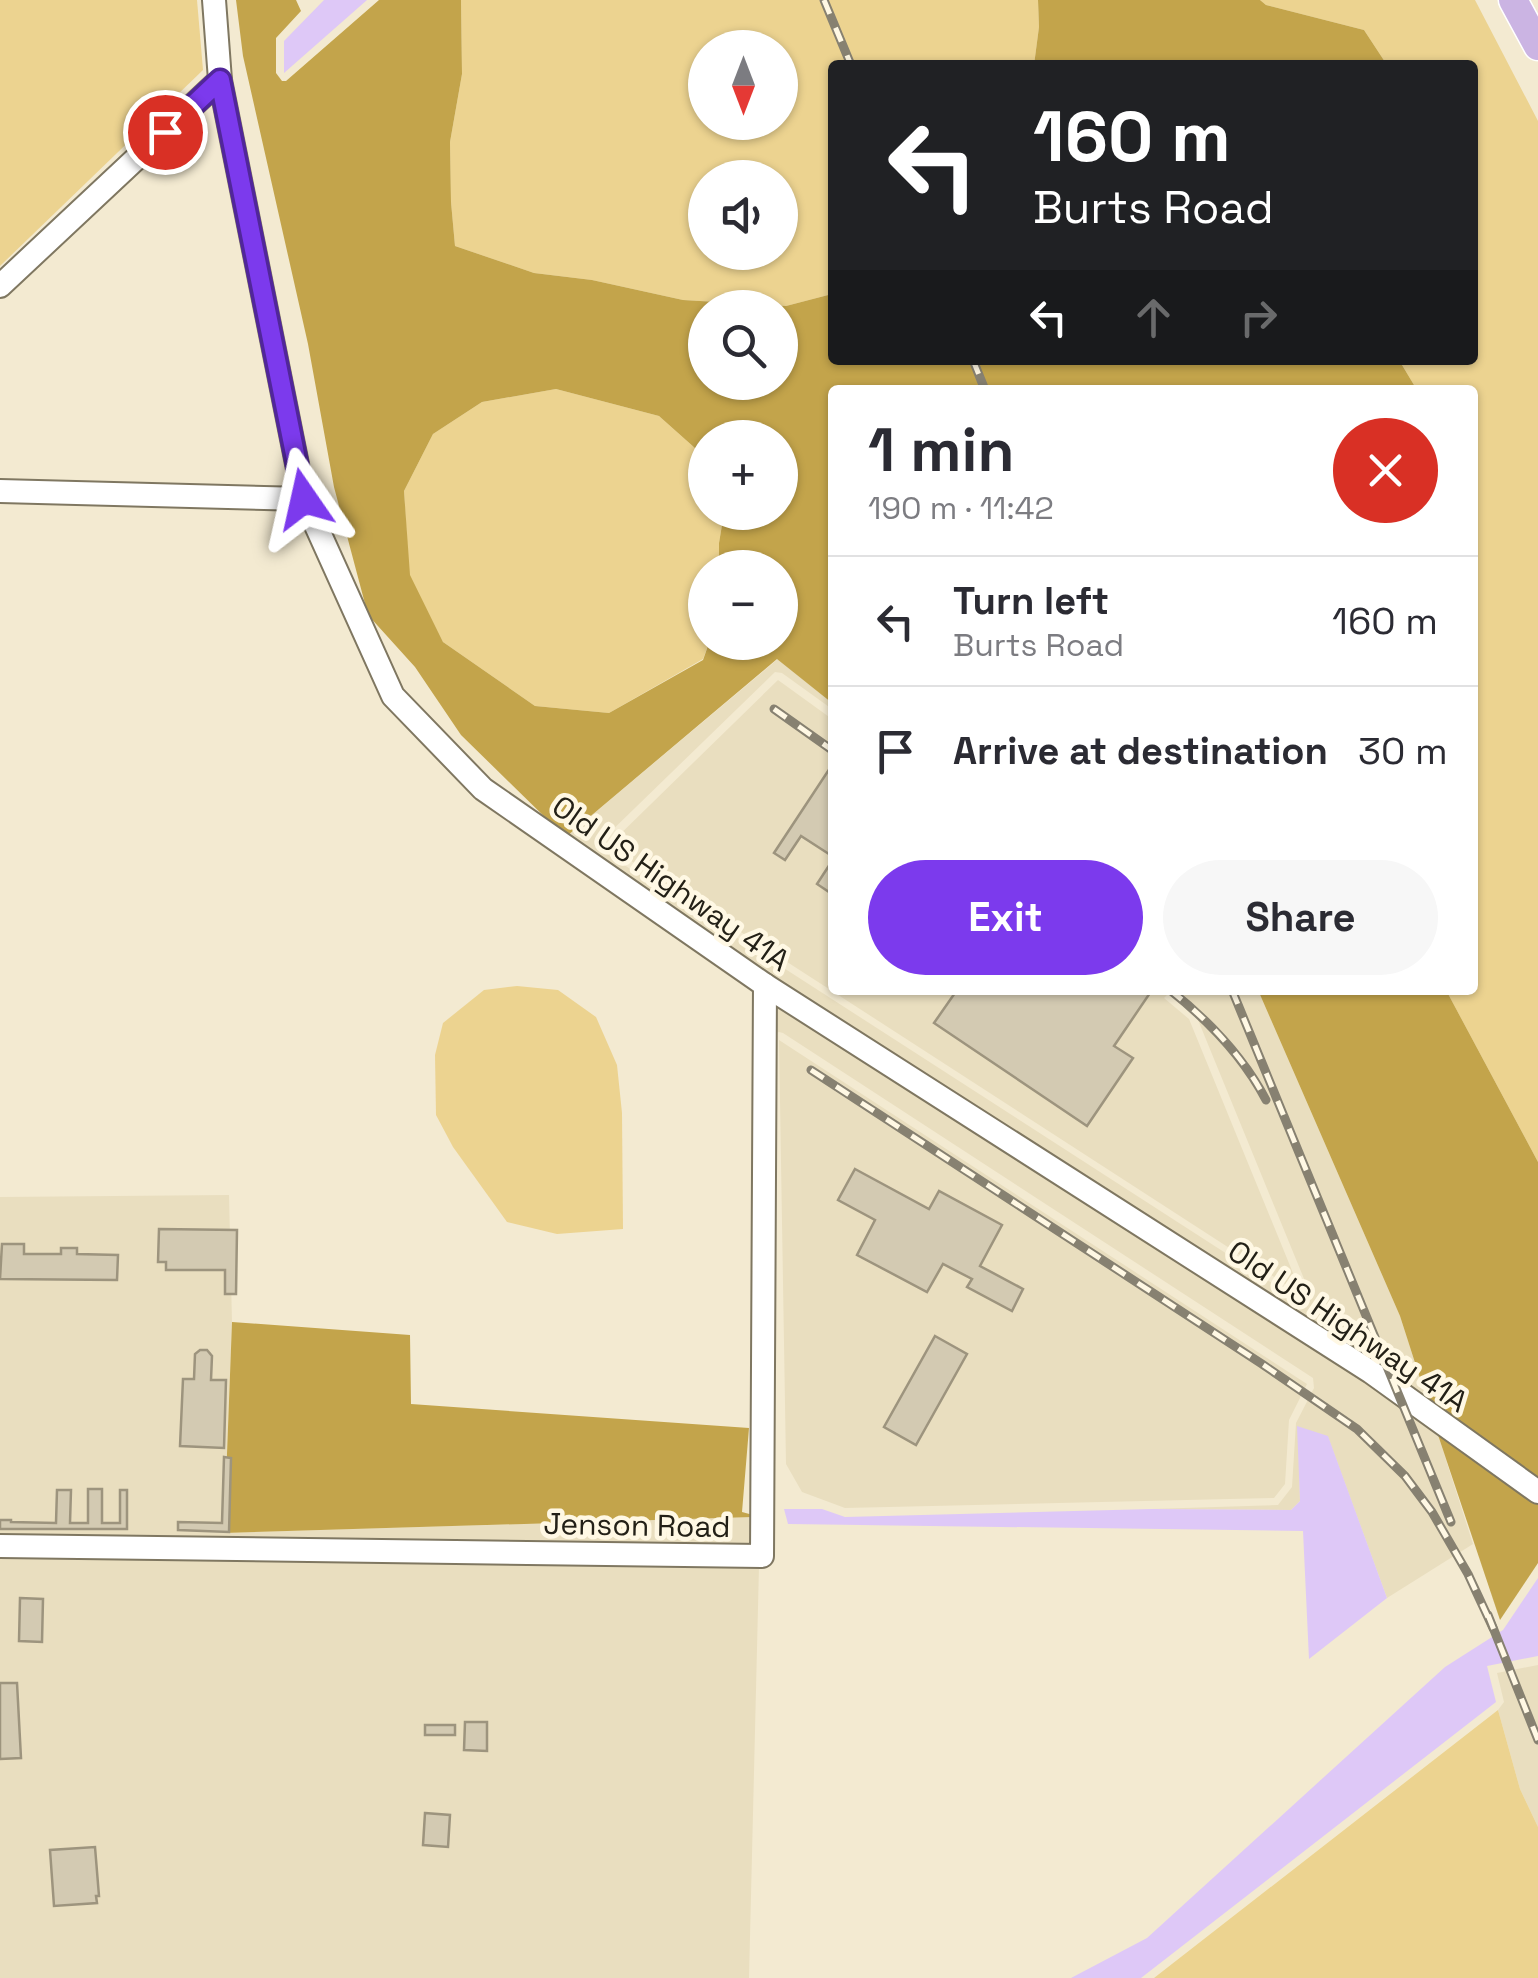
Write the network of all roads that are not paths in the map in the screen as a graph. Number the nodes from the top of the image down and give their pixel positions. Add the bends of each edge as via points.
1 (214, 0) edge
2 (1513, 0) edge
3 (1538, 46) edge
4 (220, 80) junction
5 (0, 286) edge
6 (0, 491) edge
7 (304, 499) junction
8 (765, 985) junction
9 (1538, 1492) edge
10 (0, 1546) edge

1 - 4 street, Old US Highway 41A
2 - 3 main road
4 - 5 street
4 - 7 street, Old US Highway 41A
6 - 7 street
7 - 8 street, Old US Highway 41A via 393,696 483,789
8 - 9 street, Old US Highway 41A via 1371,1372
8 - 10 street, Jenson Road via 762,1556

